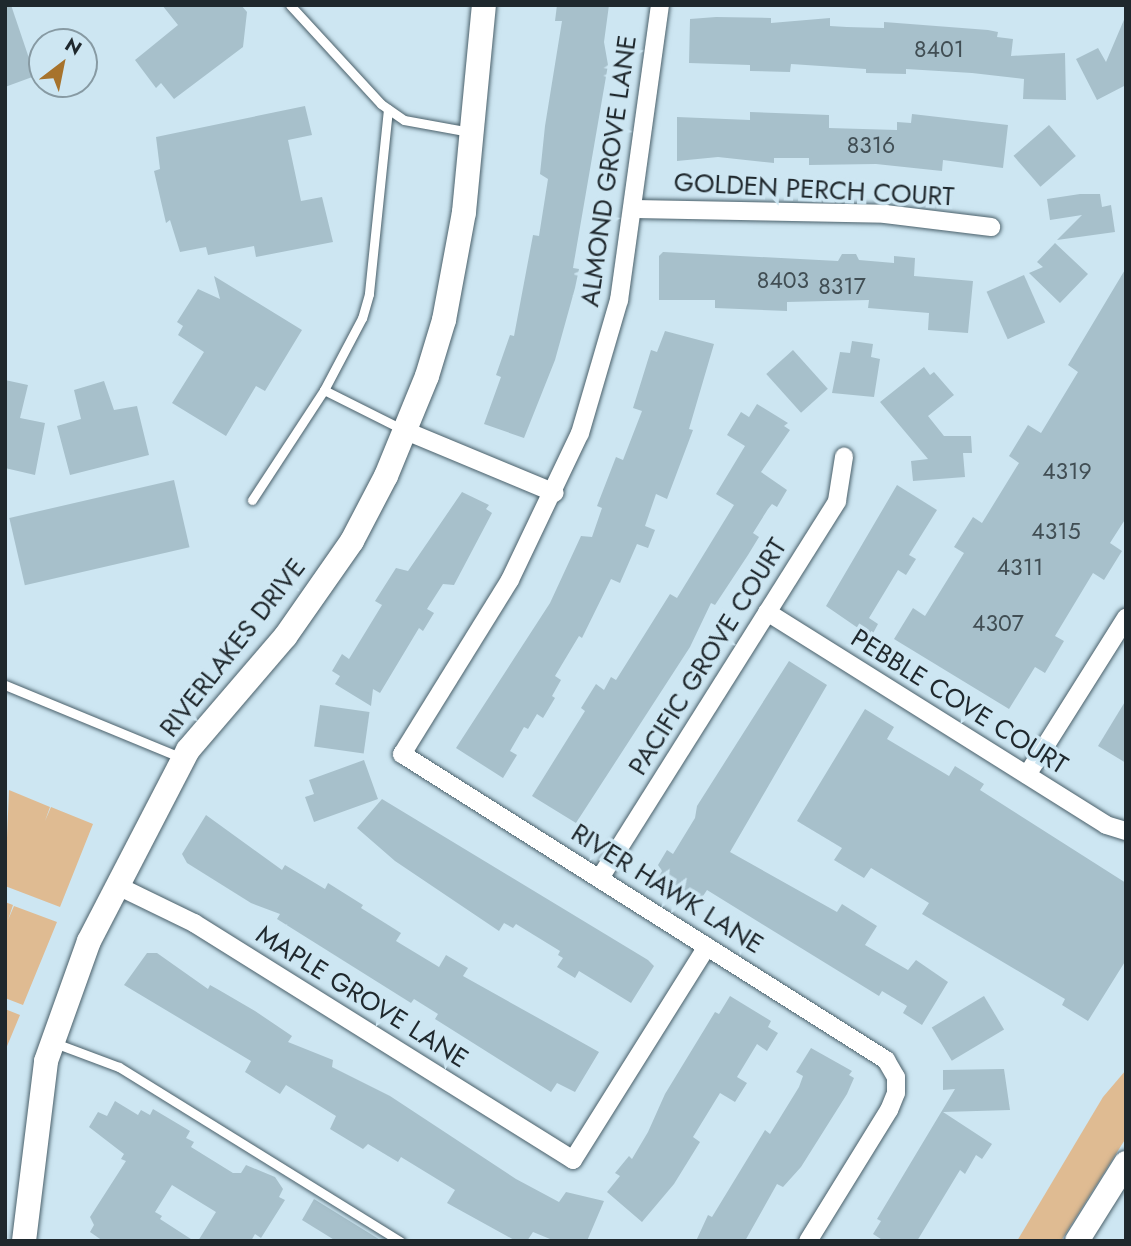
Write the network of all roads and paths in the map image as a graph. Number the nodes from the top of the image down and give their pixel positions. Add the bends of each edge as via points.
1 (290, 5) edge
2 (484, 5) edge
3 (660, 5) edge
4 (388, 109) junction
5 (472, 132) junction
6 (635, 209) junction
7 (991, 227) dead end
8 (324, 390) junction
9 (407, 431) junction
10 (844, 457) dead end
11 (555, 493) junction
12 (252, 500) dead end
13 (767, 612) junction
14 (1126, 618) edge
15 (5, 685) edge
16 (402, 754) joint
17 (183, 758) junction
18 (1027, 775) junction
19 (1126, 831) edge
20 (600, 878) junction
21 (118, 886) junction
22 (707, 946) junction
23 (53, 1043) junction
24 (1126, 1163) edge
25 (24, 1241) edge
26 (400, 1241) edge
27 (808, 1241) edge
28 (1077, 1241) edge

1 - 4 lane
2 - 5 main road, RIVERLAKES DRIVE
3 - 6 street, ALMOND GROVE LANE
4 - 5 lane via 424,126
4 - 8 lane via 369,294 362,318
5 - 9 main road, RIVERLAKES DRIVE via 454,274
6 - 7 street, GOLDEN PERCH COURT via 885,214
6 - 11 street, ALMOND GROVE LANE via 602,367
8 - 9 lane
8 - 12 lane
9 - 11 street
9 - 17 main road, RIVERLAKES DRIVE via 352,541 320,590
10 - 13 street, PACIFIC GROVE COURT via 837,501
11 - 16 street, ALMOND GROVE LANE via 510,580
13 - 18 street, PEBBLE COVE COURT
13 - 20 street, PACIFIC GROVE COURT
14 - 18 street
15 - 17 lane
16 - 20 street, RIVER HAWK LANE
17 - 21 main road, RIVERLAKES DRIVE
18 - 19 street, PEBBLE COVE COURT via 1106,825
20 - 22 street, RIVER HAWK LANE
21 - 22 street, MAPLE GROVE LANE via 194,923 573,1160
21 - 23 main road, RIVERLAKES DRIVE via 89,942
22 - 27 street, RIVER HAWK LANE via 868,1046 886,1060 896,1077 889,1110
23 - 25 main road, RIVERLAKES DRIVE
23 - 26 lane via 119,1067
24 - 28 main road

